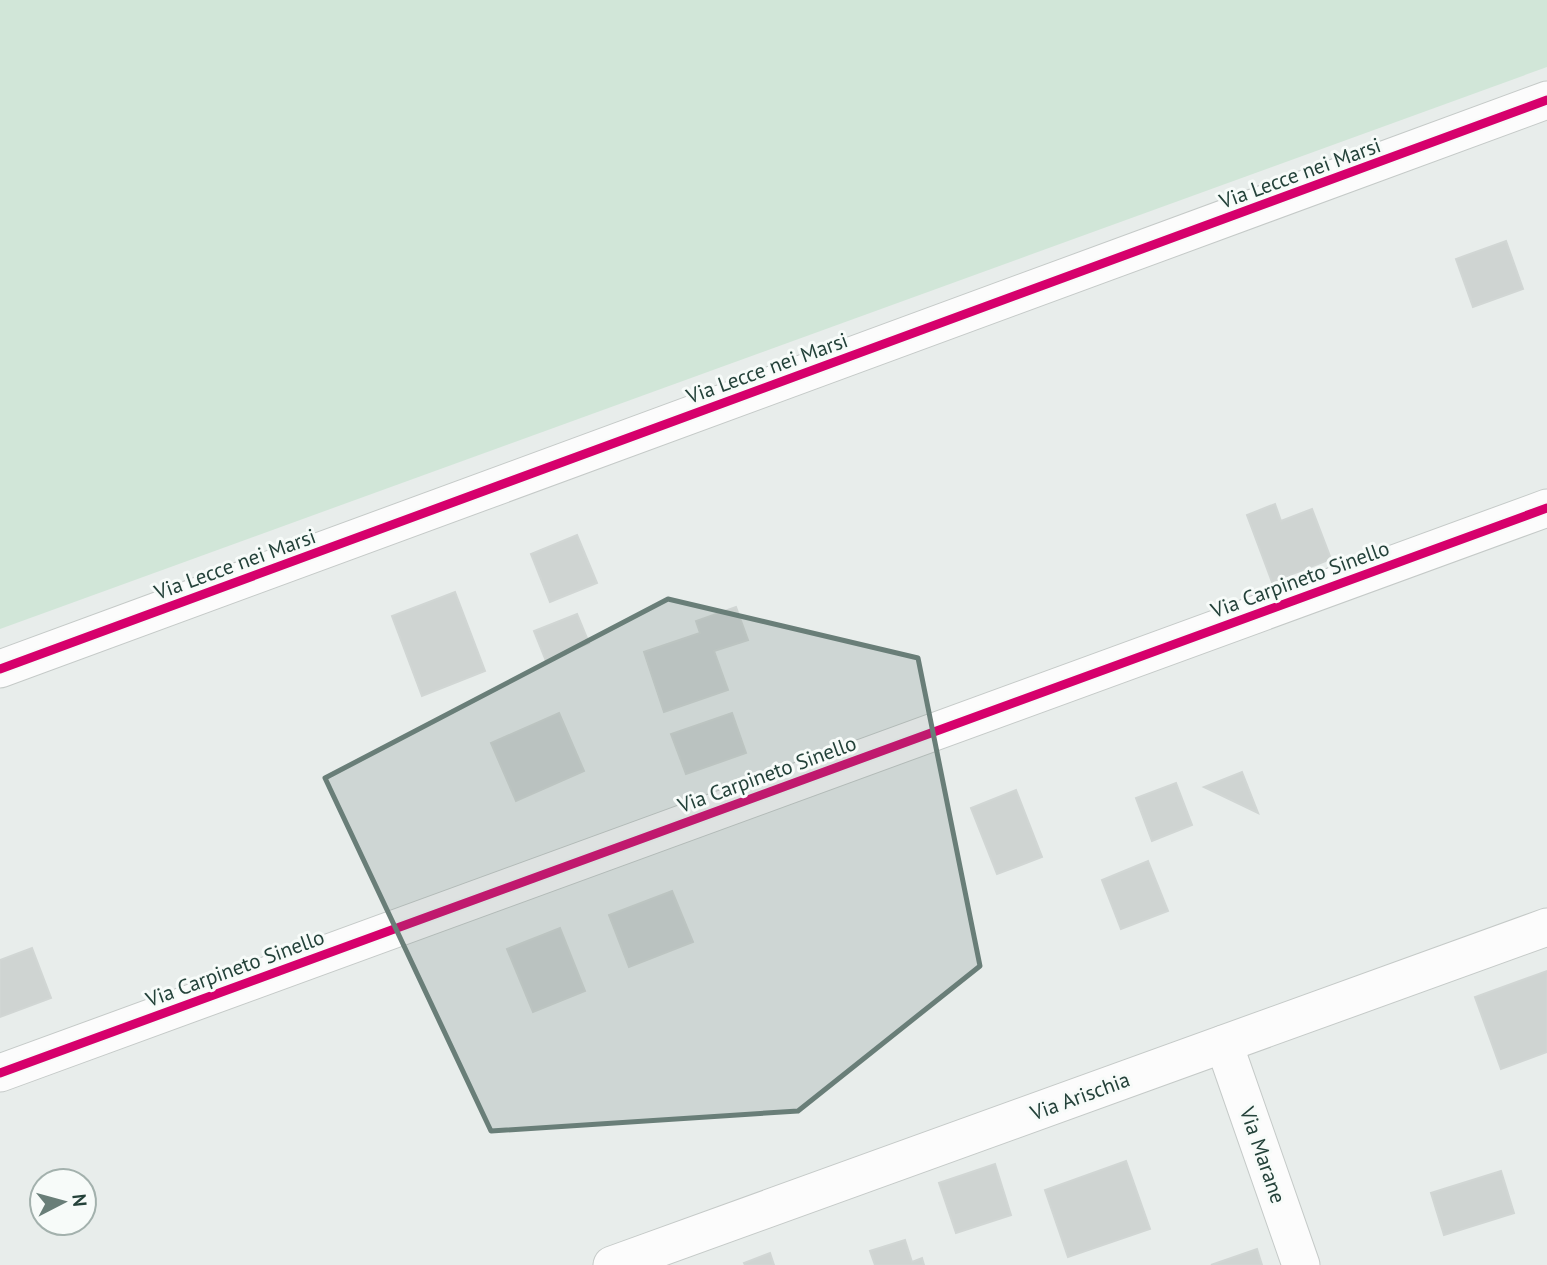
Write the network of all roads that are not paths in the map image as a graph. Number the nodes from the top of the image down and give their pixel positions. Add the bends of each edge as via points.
1 (1547, 100) edge
2 (1547, 508) edge
3 (0, 669) edge
4 (1547, 927) edge
5 (1224, 1044) junction
6 (0, 1073) edge
7 (612, 1265) edge
8 (1301, 1265) edge

1 - 3 street, Via Lecce nei Marsi
2 - 6 street, Via Carpineto Sinello
4 - 5 street, Via Arischia
5 - 7 street, Via Arischia
5 - 8 street, Via Marane

